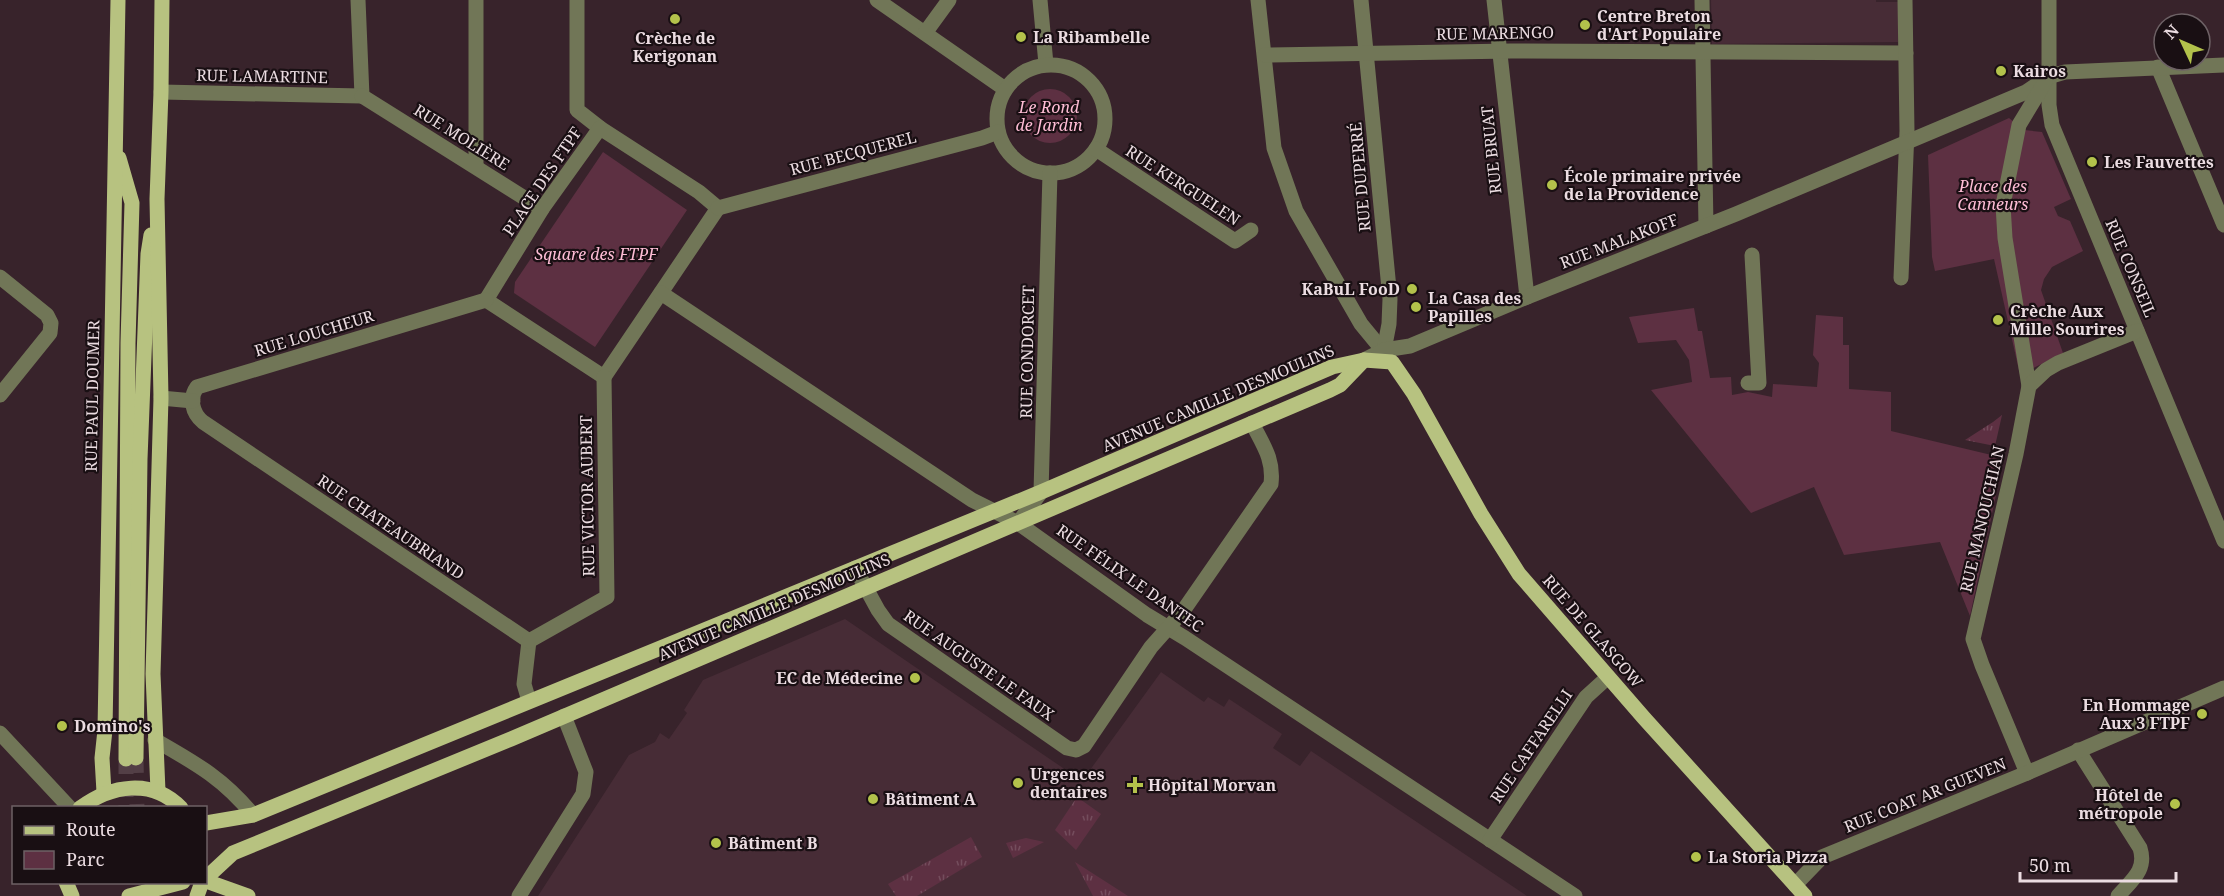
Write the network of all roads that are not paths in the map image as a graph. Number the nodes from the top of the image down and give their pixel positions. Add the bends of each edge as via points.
1 (118, 0) edge
2 (162, 0) edge
3 (358, 0) edge
4 (476, 0) edge
5 (577, 0) edge
6 (877, 0) edge
7 (949, 0) edge
8 (1040, 0) edge
9 (1258, 0) edge
10 (1361, 0) edge
11 (1494, 0) edge
12 (1702, 0) edge
13 (1905, 0) edge
14 (2049, 0) edge
15 (925, 33) junction
16 (1500, 51) junction
17 (1703, 51) junction
18 (1366, 53) junction
19 (1906, 53) junction
20 (1265, 55) junction
21 (1046, 64) junction
22 (2152, 67) edge
23 (2160, 72) edge
24 (2048, 77) junction
25 (1005, 89) junction
26 (161, 92) junction
27 (362, 96) junction
28 (600, 128) junction
29 (998, 132) junction
30 (114, 141) junction
31 (1906, 142) junction
32 (1096, 149) junction
33 (476, 166) junction
34 (1050, 173) junction
35 (157, 199) junction
36 (718, 208) junction
37 (542, 209) junction
38 (2224, 225) edge
39 (1706, 226) junction
40 (1251, 230) dead end
41 (1752, 255) dead end
42 (0, 277) edge
43 (1901, 278) dead end
44 (662, 293) junction
45 (1527, 297) junction
46 (486, 300) junction
47 (2137, 330) junction
48 (1388, 356) junction
49 (1364, 360) junction
50 (604, 377) junction
51 (1748, 383) dead end
52 (2029, 386) junction
53 (0, 395) edge
54 (161, 398) junction
55 (193, 401) junction
56 (1252, 423) junction
57 (1041, 492) junction
58 (993, 512) junction
59 (1018, 523) junction
60 (107, 538) junction
61 (127, 538) junction
62 (2224, 542) edge
63 (855, 568) junction
64 (866, 588) junction
65 (1167, 628) junction
66 (529, 641) junction
67 (1608, 677) junction
68 (2224, 688) edge
69 (529, 701) junction
70 (564, 716) junction
71 (0, 733) edge
72 (155, 740) junction
73 (2078, 750) junction
74 (2027, 773) junction
75 (158, 791) junction
76 (104, 792) junction
77 (69, 806) edge
78 (82, 806) edge
79 (180, 806) edge
80 (253, 815) junction
81 (207, 823) edge
82 (1490, 840) junction
83 (207, 878) edge
84 (207, 882) edge
85 (175, 884) edge
86 (1800, 891) edge
87 (129, 896) edge
88 (248, 896) edge
89 (519, 896) edge
90 (1575, 896) edge
91 (2118, 896) edge

1 - 30 main road, RUE PAUL DOUMER
2 - 26 main road
3 - 27 street
4 - 33 street
5 - 28 street via 577,110
6 - 15 street
7 - 15 street
8 - 21 street
9 - 20 street, RUE DE GLASGOW
10 - 18 street, RUE DUPERRÉ
11 - 16 street, RUE BRUAT
12 - 17 street
13 - 19 street
14 - 24 street, RUE CONSEIL
15 - 25 street
16 - 17 street, RUE MARENGO
16 - 18 street, RUE MARENGO
16 - 45 street, RUE BRUAT
17 - 19 street, RUE MARENGO
17 - 39 street
18 - 20 street, RUE MARENGO
18 - 48 street, RUE DUPERRÉ via 1389,299
19 - 31 street
20 - 48 street, RUE DE GLASGOW via 1274,148 1296,211 1361,324
21 - 25 street via 1016,76
21 - 32 street via 1064,65 1080,72 1102,99 1103,133
22 - 24 street via 2079,71
23 - 38 street
24 - 31 street, RUE MALAKOFF via 2026,92
24 - 47 street, RUE CONSEIL via 2052,125
24 - 52 street via 2019,125 2003,205
25 - 29 street via 997,110
26 - 27 street, RUE LAMARTINE
26 - 35 main road
27 - 33 street, RUE MOLIÈRE
28 - 36 street, PLACE DES FTPF
28 - 37 street, PLACE DES FTPF
29 - 34 street via 1017,162
29 - 36 street, RUE BECQUEREL
30 - 60 main road, RUE PAUL DOUMER
30 - 61 main road via 132,203
31 - 39 street, RUE MALAKOFF
31 - 43 street
32 - 34 street via 1068,171
32 - 40 street, RUE KERGUELEN via 1235,241
33 - 37 street, RUE MOLIÈRE
34 - 57 street, RUE CONDORCET
35 - 54 main road
35 - 61 main road via 148,254 131,759
36 - 44 street
37 - 46 street, PLACE DES FTPF
39 - 45 street, RUE MALAKOFF
41 - 51 street via 1759,382
42 - 53 street via 47,315 51,323 50,333
44 - 50 street
44 - 58 street, RUE FÉLIX LE DANTEC
45 - 48 street, RUE MALAKOFF
46 - 50 street
46 - 55 street, RUE LOUCHEUR via 207,383 195,389
47 - 52 street via 2058,363
47 - 62 street, RUE CONSEIL
48 - 49 main road
48 - 67 main road, RUE DE GLASGOW via 1519,574
49 - 56 main road, AVENUE CAMILLE DESMOULINS via 1341,385
49 - 57 main road, AVENUE CAMILLE DESMOULINS via 1332,367
50 - 66 street, RUE VICTOR AUBERT via 607,597
52 - 74 street, RUE MANOUCHIAN via 1973,639
54 - 55 street
54 - 72 main road via 153,674
55 - 66 street, RUE CHATEAUBRIAND via 196,417 202,422
56 - 59 main road, AVENUE CAMILLE DESMOULINS
56 - 65 street via 1271,462 1271,484 1183,611
57 - 58 main road, AVENUE CAMILLE DESMOULINS
57 - 59 street
58 - 59 street, RUE FÉLIX LE DANTEC
58 - 63 main road, AVENUE CAMILLE DESMOULINS
59 - 64 main road, AVENUE CAMILLE DESMOULINS
59 - 65 street, RUE FÉLIX LE DANTEC
60 - 61 main road
60 - 76 main road, RUE PAUL DOUMER
63 - 64 street, RUE AUGUSTE LE FAUX
63 - 69 main road, AVENUE CAMILLE DESMOULINS
64 - 65 street, RUE AUGUSTE LE FAUX via 888,624 1067,748 1076,750 1084,746
64 - 70 main road, AVENUE CAMILLE DESMOULINS
65 - 82 street, RUE FÉLIX LE DANTEC
66 - 69 street via 524,684
67 - 82 street, RUE CAFFARELLI via 1580,705
67 - 86 main road, RUE DE GLASGOW
68 - 73 street, RUE COAT AR GUEVEN
69 - 80 main road, AVENUE CAMILLE DESMOULINS
70 - 83 main road, AVENUE CAMILLE DESMOULINS via 233,853
70 - 89 street via 586,772 584,794
71 - 77 street
72 - 75 main road
72 - 80 street via 225,784
73 - 74 street, RUE COAT AR GUEVEN
73 - 91 street via 2144,858 2142,868
74 - 86 street, RUE COAT AR GUEVEN via 1822,857
75 - 76 main road via 140,787
75 - 79 main road
76 - 78 main road
80 - 81 main road, AVENUE CAMILLE DESMOULINS
82 - 90 street, RUE FÉLIX LE DANTEC
84 - 88 main road
85 - 87 main road

